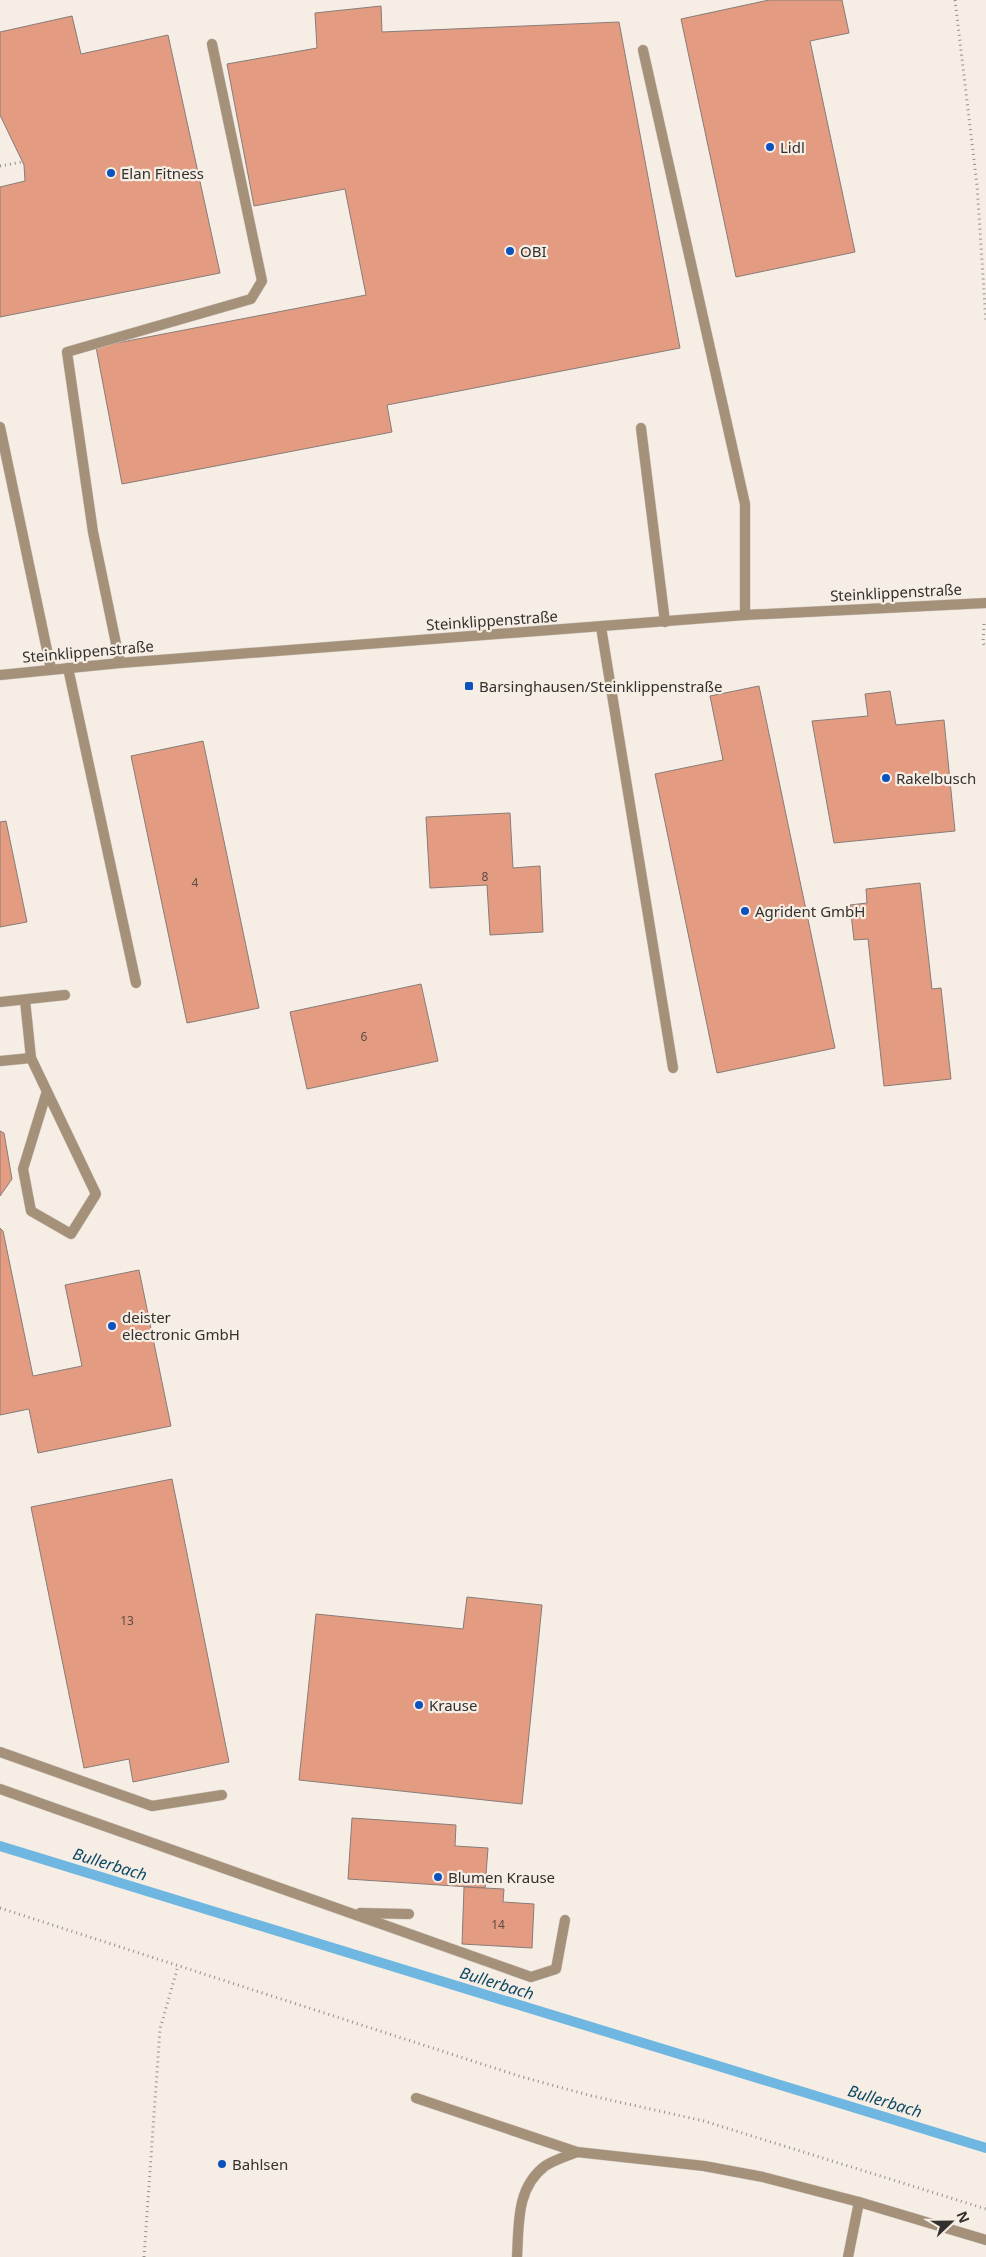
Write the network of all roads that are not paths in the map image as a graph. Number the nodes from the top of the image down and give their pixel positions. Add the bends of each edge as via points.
1 (212, 44) dead end
2 (643, 50) dead end
3 (0, 427) edge
4 (641, 428) dead end
5 (986, 603) edge
6 (746, 615) junction
7 (665, 622) junction
8 (600, 627) junction
9 (120, 663) junction
10 (68, 668) junction
11 (51, 669) junction
12 (0, 675) edge
13 (136, 983) dead end
14 (65, 994) dead end
15 (25, 1000) junction
16 (0, 1002) edge
17 (31, 1058) junction
18 (0, 1061) edge
19 (673, 1068) dead end
20 (47, 1092) junction
21 (0, 1752) edge
22 (0, 1789) edge
23 (222, 1795) dead end
24 (351, 1913) junction
25 (409, 1914) dead end
26 (565, 1920) dead end
27 (416, 2098) dead end
28 (578, 2152) junction
29 (859, 2202) junction
30 (986, 2240) edge
31 (517, 2257) edge
32 (848, 2257) edge

1 - 9 street via 262,281 251,299 66,352 93,532
2 - 6 street via 744,504
3 - 11 street
4 - 7 street
5 - 6 street, Steinklippenstraße
6 - 7 street, Steinklippenstraße
7 - 8 street, Steinklippenstraße
8 - 9 street, Steinklippenstraße
8 - 19 street
9 - 10 street, Steinklippenstraße
10 - 11 street, Steinklippenstraße
10 - 13 street
11 - 12 street, Steinklippenstraße
14 - 15 street
15 - 16 street
15 - 17 street
17 - 18 street
17 - 20 street
20 - 20 street via 96,1194 71,1234 31,1212 23,1169
21 - 23 street via 152,1806
22 - 24 street
24 - 25 street
24 - 26 street via 530,1977 556,1969
27 - 28 street
28 - 29 street via 704,2166 763,2177
28 - 31 street via 545,2166 530,2183 519,2205
29 - 30 street
29 - 32 street

